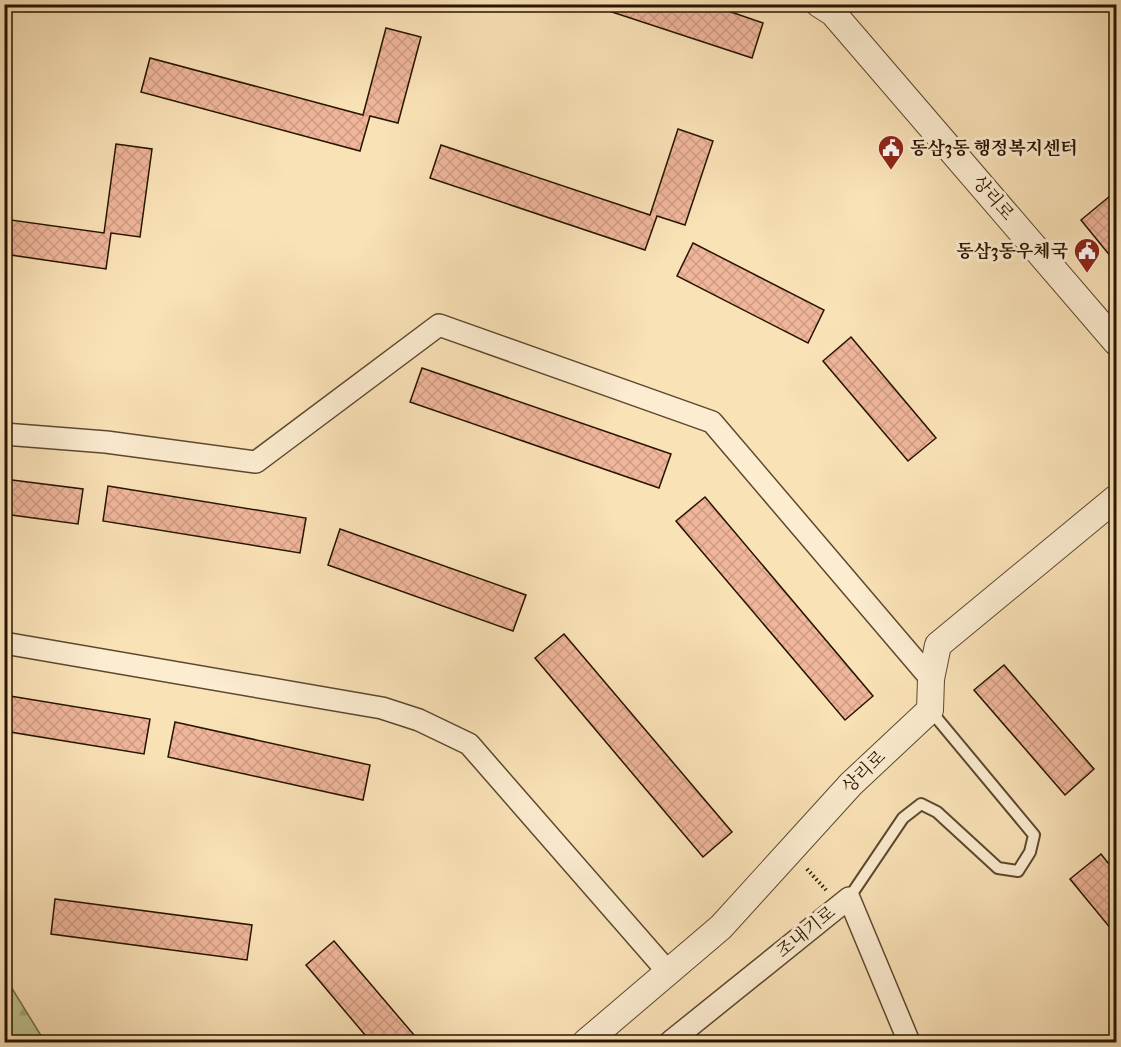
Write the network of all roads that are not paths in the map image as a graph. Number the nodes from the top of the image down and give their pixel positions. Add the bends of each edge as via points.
1 (819, 4) edge
2 (1116, 342) edge
3 (4, 434) edge
4 (1116, 498) edge
5 (4, 643) edge
6 (931, 679) junction
7 (930, 710) junction
8 (844, 902) junction
9 (669, 972) junction
10 (586, 1042) edge
11 (670, 1042) edge
12 (909, 1042) edge

1 - 2 street, 상리로 via 833,13
3 - 6 street via 106,442 256,462 439,325 712,422
4 - 6 street via 938,645
5 - 9 street via 382,708 419,720 469,744
6 - 7 street
7 - 8 lane via 1034,835 1030,852 1018,871 998,868 937,812 921,804 903,818
7 - 9 street, 상리로 via 851,784 721,927
8 - 11 street, 조내기로
8 - 12 street, 조내기로
9 - 10 street, 상리로

